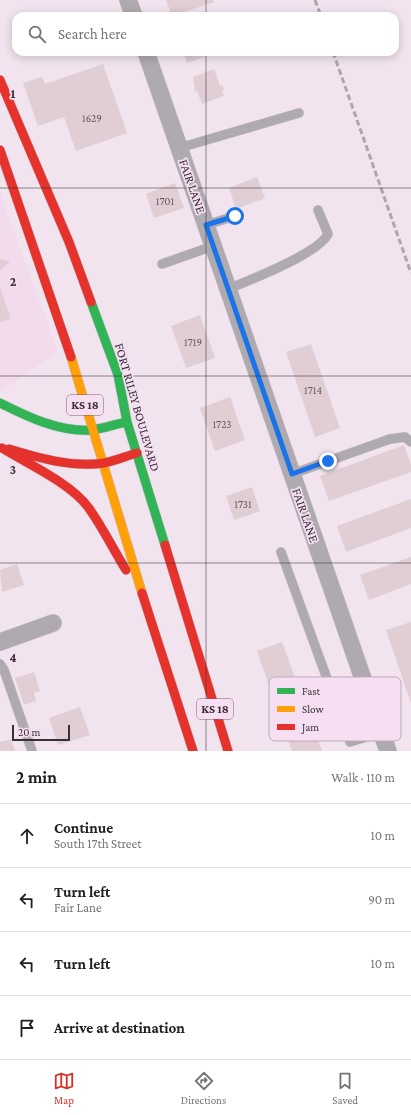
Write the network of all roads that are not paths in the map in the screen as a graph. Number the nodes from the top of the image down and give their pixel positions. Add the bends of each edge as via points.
1 (128, 0) edge
2 (132, 12) edge
3 (147, 56) edge
4 (0, 80) edge
5 (299, 113) dead end
6 (180, 148) junction
7 (0, 150) edge
8 (318, 210) dead end
9 (235, 216) dead end
10 (206, 225) junction
11 (213, 246) junction
12 (162, 264) dead end
13 (228, 289) junction
14 (0, 403) edge
15 (127, 422) junction
16 (92, 430) junction
17 (411, 442) edge
18 (1, 447) edge
19 (137, 453) junction
20 (102, 463) junction
21 (292, 474) junction
22 (281, 552) dead end
23 (145, 602) junction
24 (53, 623) dead end
25 (0, 642) edge
26 (0, 664) edge
27 (326, 677) edge
28 (363, 677) edge
29 (385, 741) edge
30 (32, 751) edge
31 (193, 751) edge
32 (228, 751) edge
33 (388, 751) edge

1 - 2 street
3 - 6 street, FAIR LANE
4 - 15 main road, FORT RILEY BOULEVARD / KS 18 via 69,242 118,375
5 - 6 lane
6 - 10 street, FAIR LANE
7 - 16 main road, KS 18 via 63,332
8 - 13 lane via 328,234 325,239 269,272
9 - 10 lane
10 - 11 street, FAIR LANE
11 - 12 lane
11 - 13 street, FAIR LANE
13 - 21 street, FAIR LANE
14 - 16 main road via 54,425 74,430
15 - 16 main road
15 - 19 main road, FORT RILEY BOULEVARD / KS 18
16 - 20 main road, KS 18
17 - 21 lane via 405,437 390,439
18 - 20 main road via 48,460
18 - 23 main road via 58,480 88,506
19 - 20 main road
19 - 32 main road, FORT RILEY BOULEVARD / KS 18
20 - 23 main road, KS 18
21 - 28 street, FAIR LANE
22 - 27 lane
23 - 31 main road, KS 18
24 - 25 street
26 - 30 lane
29 - 33 street, FAIR LANE

